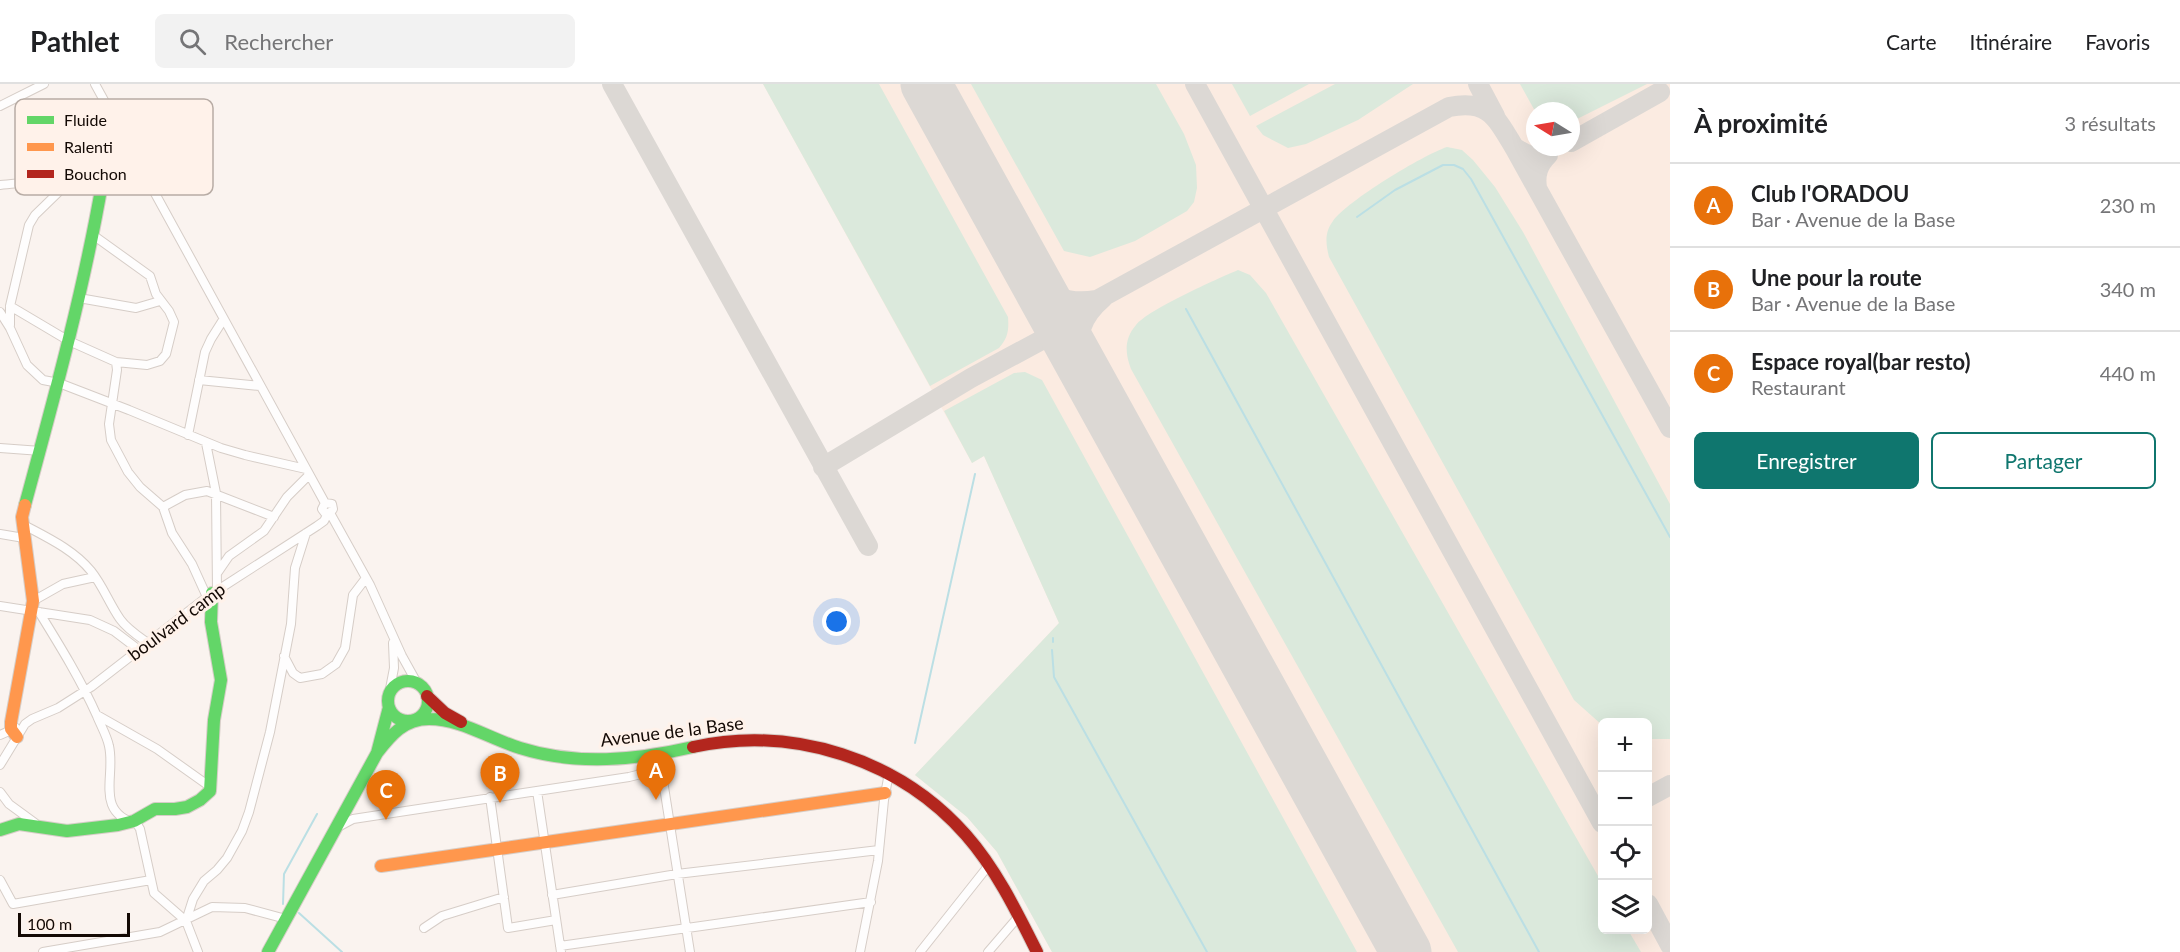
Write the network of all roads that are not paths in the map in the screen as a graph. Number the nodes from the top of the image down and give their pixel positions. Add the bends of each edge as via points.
1 (44, 84) edge
2 (94, 84) edge
3 (102, 99) edge
4 (0, 106) edge
5 (15, 184) edge
6 (0, 185) edge
7 (56, 195) edge
8 (100, 195) edge
9 (155, 195) edge
10 (93, 235) junction
11 (80, 298) junction
12 (160, 301) junction
13 (10, 306) junction
14 (0, 312) edge
15 (223, 320) junction
16 (10, 328) junction
17 (69, 341) junction
18 (116, 362) junction
19 (199, 380) junction
20 (59, 383) junction
21 (260, 386) junction
22 (112, 403) junction
23 (189, 435) junction
24 (206, 443) junction
25 (0, 448) edge
26 (41, 451) junction
27 (307, 472) junction
28 (216, 493) junction
29 (163, 507) junction
30 (329, 513) junction
31 (274, 517) junction
32 (22, 524) junction
33 (306, 533) junction
34 (0, 534) edge
35 (24, 538) junction
36 (217, 572) junction
37 (95, 577) junction
38 (366, 578) junction
39 (212, 593) junction
40 (0, 606) edge
41 (35, 608) junction
42 (393, 633) junction
43 (148, 643) junction
44 (139, 650) junction
45 (284, 656) junction
46 (417, 683) junction
47 (86, 691) junction
48 (389, 694) junction
49 (427, 696) junction
50 (388, 707) junction
51 (97, 715) junction
52 (412, 721) junction
53 (474, 731) junction
54 (13, 732) edge
55 (377, 753) junction
56 (659, 754) junction
57 (0, 765) edge
58 (661, 769) junction
59 (889, 773) junction
60 (209, 786) junction
61 (537, 791) junction
62 (0, 792) edge
63 (885, 794) junction
64 (490, 797) junction
65 (131, 823) junction
66 (36, 824) junction
67 (670, 826) junction
68 (338, 827) junction
69 (0, 830) edge
70 (544, 843) junction
71 (498, 850) junction
72 (879, 850) junction
73 (989, 865) junction
74 (381, 866) dead end
75 (677, 874) junction
76 (0, 880) edge
77 (151, 880) junction
78 (552, 895) junction
79 (504, 897) junction
80 (871, 902) junction
81 (1019, 916) junction
82 (286, 919) junction
83 (555, 920) junction
84 (186, 921) junction
85 (424, 928) dead end
86 (686, 928) junction
87 (560, 949) edge
88 (65, 950) edge
89 (43, 952) edge
90 (198, 952) edge
91 (268, 952) edge
92 (690, 952) edge
93 (860, 952) edge
94 (920, 952) edge
95 (988, 952) edge
96 (1037, 952) edge

1 - 4 street
2 - 3 street
5 - 6 street
7 - 13 street via 29,225
8 - 10 street
9 - 15 street
10 - 11 street
10 - 12 street via 150,276
11 - 12 street via 136,308
11 - 17 street
12 - 18 street via 174,322 166,354 160,362 147,365
13 - 16 street
13 - 17 street
14 - 16 street
15 - 19 street via 208,345
15 - 21 street
16 - 20 street via 27,365 43,380
17 - 18 street
17 - 20 street
18 - 22 street
19 - 21 street
19 - 23 street
20 - 22 street
20 - 26 street
21 - 27 street
22 - 23 street
22 - 29 street via 111,440 140,487
23 - 24 street
24 - 27 street
24 - 28 street
25 - 26 street
26 - 32 street
27 - 30 street via 325,503 332,504
27 - 31 street
28 - 29 street via 185,495
28 - 31 street
28 - 36 street
29 - 39 street via 172,533
30 - 33 street, boulvard camp
30 - 38 street
31 - 36 street via 264,531 229,556
32 - 35 street
32 - 37 street via 73,554
33 - 39 street, boulvard camp
33 - 45 street via 295,568
34 - 35 street
35 - 41 street
36 - 39 street
37 - 41 street via 63,584
37 - 43 street via 120,620
38 - 42 street
38 - 45 street via 353,595 345,648 336,664 322,674 300,678
39 - 43 street, boulvard camp
39 - 60 street via 211,622 221,680
40 - 41 street
41 - 44 street via 98,622
41 - 47 street
41 - 54 street
42 - 46 street
42 - 48 street via 394,668
43 - 44 street, boulvard camp
44 - 47 street, boulvard camp
45 - 84 street via 266,747 245,823 227,858 204,881
46 - 48 street via 404,681
46 - 49 street
47 - 51 street
47 - 54 street, boulvard camp
48 - 50 street
49 - 52 street via 423,714
49 - 53 street, Avenue de la Base
50 - 52 street via 395,717
50 - 55 street
51 - 60 street
51 - 65 street via 110,747 108,793 117,812
52 - 53 street, Avenue de la Base via 447,722
52 - 55 street
53 - 56 street, Avenue de la Base via 553,756 590,760
54 - 57 street
55 - 68 street
56 - 58 street
56 - 59 street, Avenue de la Base via 753,739 825,749
58 - 61 street
58 - 67 street
59 - 63 street
59 - 73 street, Avenue de la Base via 936,805 966,834
60 - 65 street via 206,798 179,809 157,808
61 - 64 street
61 - 70 street
62 - 66 street
63 - 67 street
63 - 72 street
64 - 68 street via 353,819
64 - 71 street
65 - 66 street via 67,831
65 - 77 street via 140,830
66 - 69 street via 9,825
67 - 70 street
67 - 75 street
68 - 82 street
70 - 71 street
70 - 78 street
71 - 74 street
71 - 79 street
72 - 75 street
72 - 80 street
73 - 81 street, Avenue de la Base
73 - 94 street
75 - 78 street
75 - 86 street
76 - 77 street via 13,904
77 - 84 street via 154,893
78 - 83 street
79 - 83 street via 508,928
79 - 85 street via 442,916
80 - 86 street
80 - 93 street
81 - 95 street
81 - 96 street, Avenue de la Base
82 - 84 street via 245,908 212,907
82 - 91 street
83 - 87 street
84 - 88 street via 160,932
84 - 90 street
86 - 87 street
86 - 92 street
88 - 89 street

